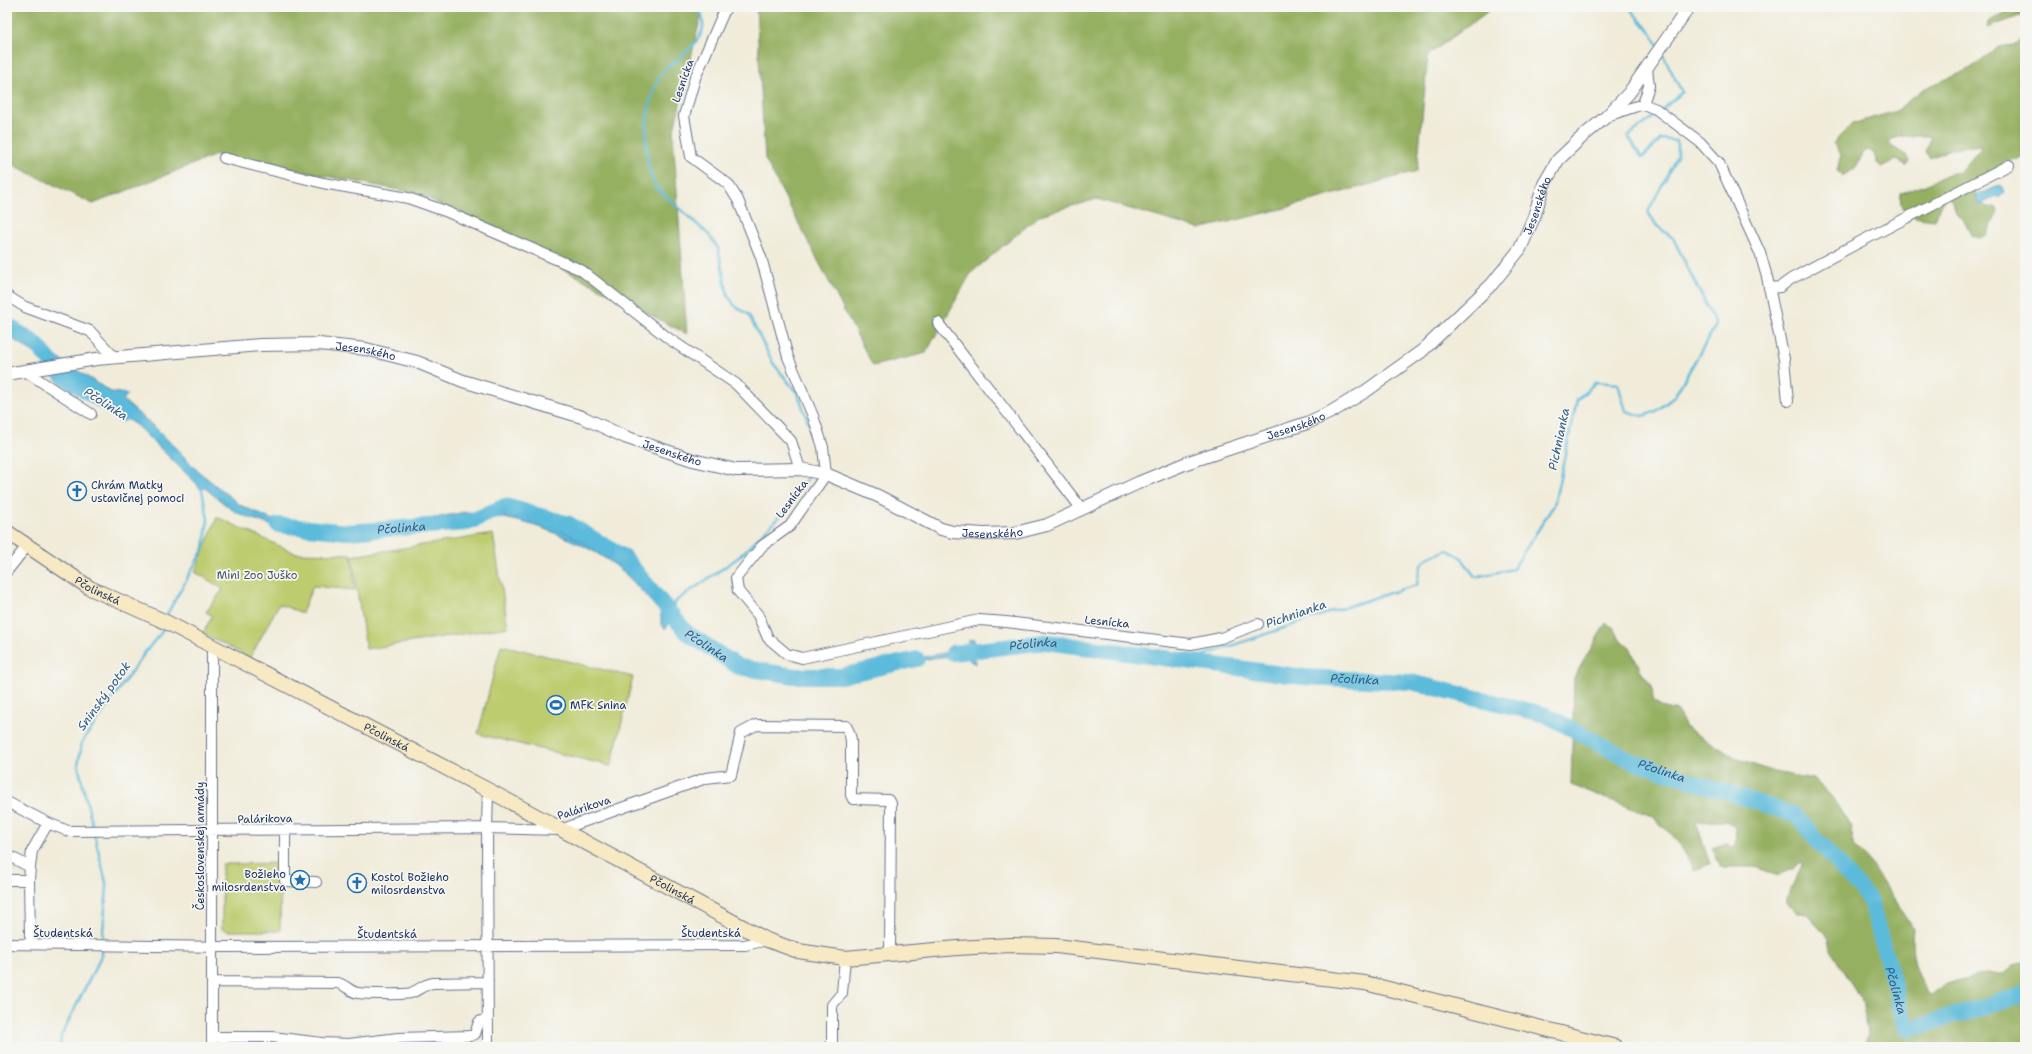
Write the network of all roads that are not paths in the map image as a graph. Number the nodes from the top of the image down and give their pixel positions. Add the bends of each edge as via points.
1 (726, 7) edge
2 (1689, 7) edge
3 (1647, 68) junction
4 (1643, 104) junction
5 (1607, 116) junction
6 (224, 158) dead end
7 (2009, 165) dead end
8 (1769, 288) junction
9 (7, 296) edge
10 (938, 323) dead end
11 (114, 357) junction
12 (25, 371) junction
13 (7, 374) edge
14 (1788, 401) dead end
15 (91, 414) dead end
16 (800, 469) junction
17 (826, 474) junction
18 (1081, 508) junction
19 (7, 532) edge
20 (27, 546) junction
21 (7, 572) edge
22 (1258, 624) dead end
23 (212, 646) junction
24 (488, 790) junction
25 (7, 802) edge
26 (48, 823) junction
27 (487, 828) junction
28 (560, 830) junction
29 (212, 831) junction
30 (285, 831) junction
31 (7, 855) edge
32 (30, 867) junction
33 (7, 880) edge
34 (29, 880) junction
35 (316, 882) dead end
36 (30, 936) dead end
37 (767, 940) junction
38 (7, 944) edge
39 (488, 946) junction
40 (212, 947) junction
41 (890, 954) junction
42 (845, 958) junction
43 (212, 982) junction
44 (488, 982) junction
45 (488, 1018) junction
46 (212, 1042) edge
47 (488, 1047) edge
48 (832, 1047) edge
49 (1616, 1047) edge

1 - 17 street, Lesnícka via 695,78 684,116 691,157 728,184 738,200 761,257 788,357 813,416 821,441
2 - 3 street, Jesenského
3 - 4 street via 1649,86
3 - 5 street, Jesenského via 1629,93
4 - 5 street
4 - 8 street via 1656,109 1700,142 1719,163 1760,253
5 - 18 street, Jesenského via 1558,160 1544,184 1534,218 1520,249 1492,284 1422,351 1366,391 1319,417 1189,462
6 - 16 street via 323,183 408,198 445,211 581,270 668,338 736,384 791,441
7 - 8 street via 1790,279 1780,288
8 - 14 street via 1784,359
9 - 11 street via 25,307 90,331
10 - 18 street
11 - 12 street, Jesenského
11 - 16 street, Jesenského via 260,345 319,344 366,349 417,362 463,381 582,417 625,437 692,460 736,470
12 - 13 street, Jesenského
12 - 15 street
16 - 17 street, Jesenského
17 - 18 street, Jesenského via 953,532 1015,533 1047,525
17 - 22 street, Lesnícka via 790,526 762,546 736,578 738,591 758,615 768,638 787,654 802,658 980,620 1191,644 1221,638
19 - 20 main road, Pčolinská
20 - 21 street
20 - 23 main road, Pčolinská via 90,588
23 - 24 main road, Pčolinská
23 - 29 street, Československej armády
24 - 27 street
24 - 28 main road, Pčolinská
25 - 26 street, Palárikova
26 - 29 street, Palárikova via 68,831
26 - 32 street via 32,851
27 - 28 street, Palárikova
27 - 30 street, Palárikova
27 - 39 street
28 - 37 main road, Pčolinská
28 - 41 street, Palárikova via 706,778 731,775 741,733 756,725 846,726 850,732 853,799 882,799 891,803
29 - 30 street, Palárikova
29 - 40 street, Československej armády
30 - 35 street via 285,882
31 - 32 street
32 - 34 street
33 - 34 street
34 - 36 street
37 - 39 street, Študentská via 745,945
37 - 42 main road, Pčolinská via 798,951
38 - 40 street, Študentská
39 - 40 street, Študentská
39 - 44 street
40 - 43 street, Československej armády
41 - 42 main road, Pčolinská
41 - 49 main road, Pčolinská via 1002,945 1056,946 1366,983
42 - 48 street via 842,993 832,1005
43 - 44 street via 336,982 358,993 409,993 425,984
43 - 46 street, Československej armády
44 - 45 street
45 - 46 street via 479,1022 475,1034 470,1036 398,1038 349,1044 272,1037
45 - 47 street

